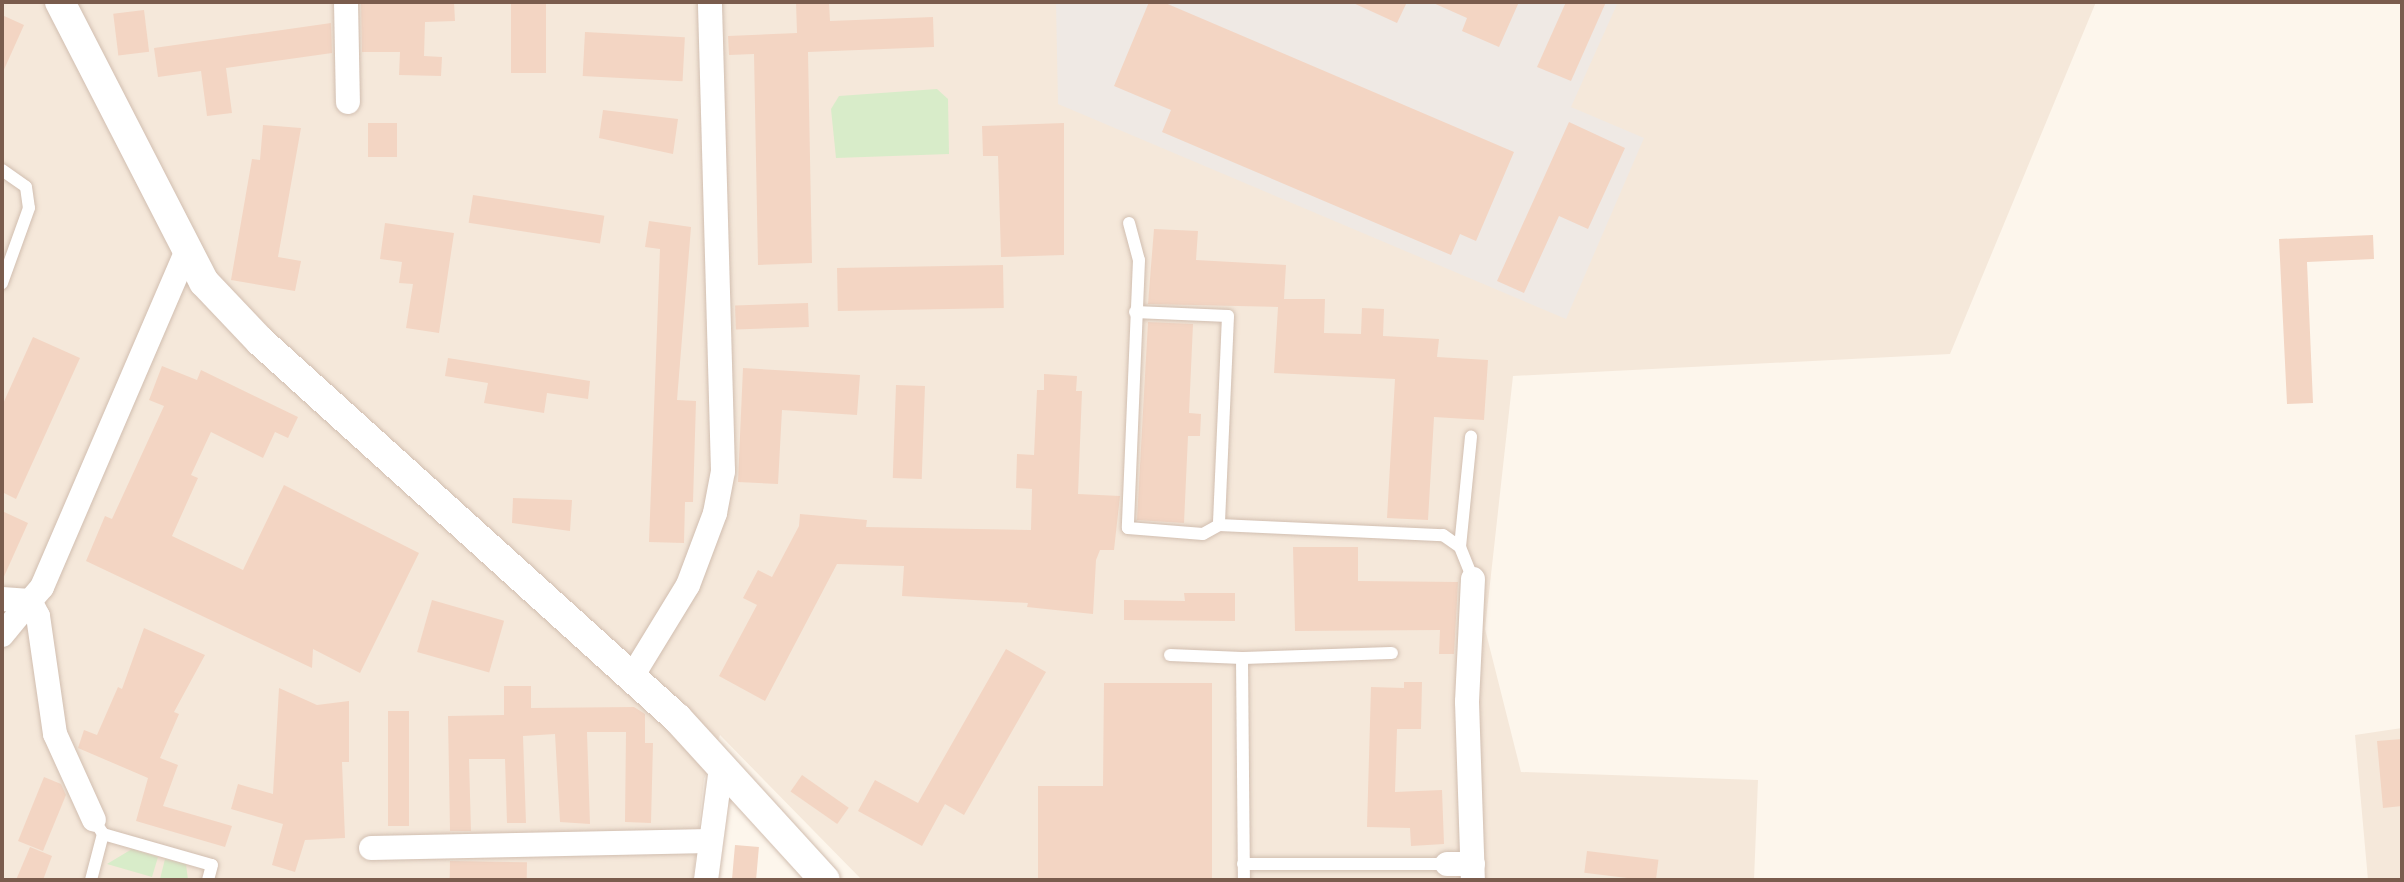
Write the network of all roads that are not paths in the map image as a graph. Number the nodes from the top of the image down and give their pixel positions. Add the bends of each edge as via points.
1 (60, 2) edge
2 (346, 2) edge
3 (710, 2) edge
4 (348, 102) dead end
5 (2, 170) edge
6 (1129, 223) dead end
7 (187, 251) junction
8 (2, 283) edge
9 (1135, 312) junction
10 (1471, 437) dead end
11 (1219, 525) junction
12 (1460, 547) junction
13 (1473, 579) joint
14 (2, 599) edge
15 (30, 601) junction
16 (2, 635) edge
17 (1392, 653) dead end
18 (1170, 655) dead end
19 (1242, 658) junction
20 (633, 675) junction
21 (721, 767) junction
22 (99, 827) junction
23 (710, 841) junction
24 (371, 848) dead end
25 (1243, 864) junction
26 (1447, 864) joint
27 (1473, 872) edge
28 (91, 880) edge
29 (208, 880) edge
30 (706, 880) edge
31 (825, 880) edge
32 (1244, 880) edge

1 - 7 street
2 - 4 street
3 - 20 street via 723,471 715,513 688,585
5 - 8 lane via 26,187 29,208
6 - 9 lane via 1139,260
7 - 15 street via 42,587
7 - 20 street via 204,282 260,341
9 - 11 lane via 1228,316
9 - 11 lane via 1128,528 1203,534
10 - 12 lane
11 - 12 lane via 1443,535
12 - 13 lane
13 - 27 street via 1467,702
14 - 15 street
15 - 16 street
15 - 22 street via 38,616 55,734
17 - 19 lane
18 - 19 lane
19 - 25 lane
20 - 21 street
21 - 23 street
21 - 31 street
22 - 28 lane
22 - 29 lane via 212,865
23 - 24 street
23 - 30 street
25 - 26 lane
25 - 32 lane
26 - 27 street

